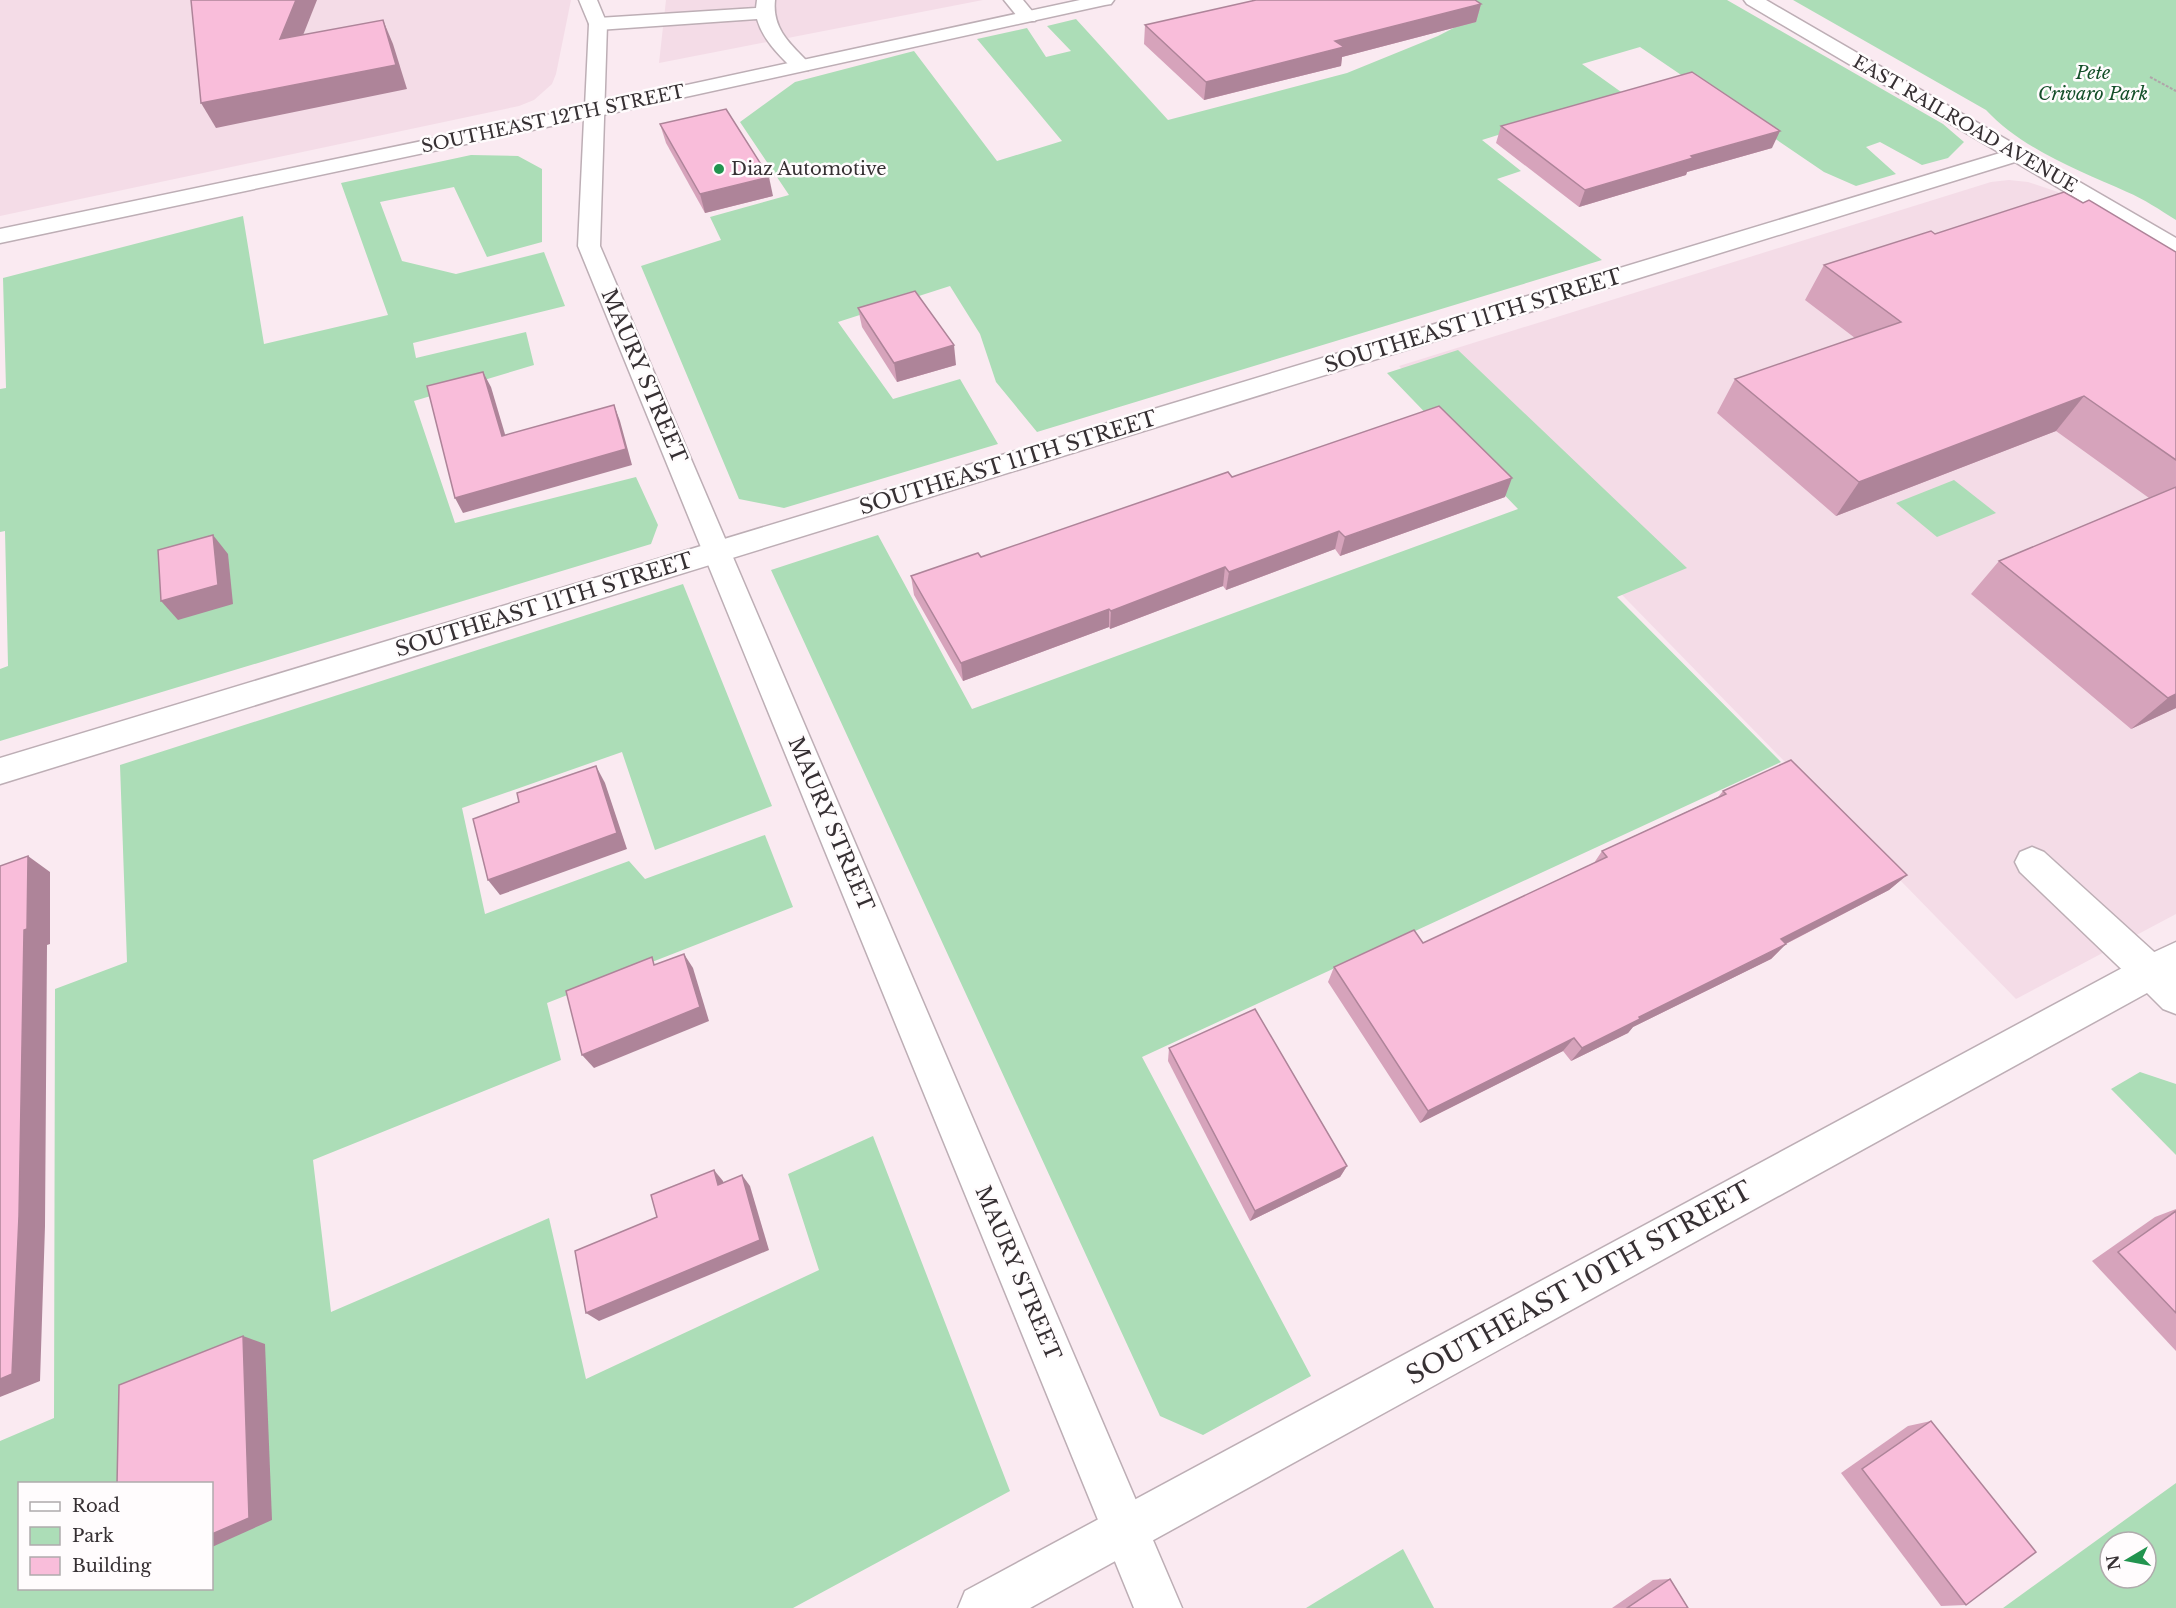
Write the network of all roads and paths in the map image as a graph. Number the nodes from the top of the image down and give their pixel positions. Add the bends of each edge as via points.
1 (588, 0) edge
2 (1013, 0) edge
3 (1105, 0) edge
4 (1753, 0) edge
5 (766, 6) edge
6 (603, 16) junction
7 (1028, 17) junction
8 (801, 66) junction
9 (2150, 77) dead end
10 (2176, 91) edge
11 (594, 111) junction
12 (2017, 155) junction
13 (0, 236) edge
14 (2176, 248) edge
15 (717, 552) junction
16 (0, 771) edge
17 (2031, 862) dead end
18 (2167, 975) edge
19 (1125, 1530) junction
20 (982, 1608) edge
21 (1158, 1608) edge

1 - 6 street, MAURY STREET
2 - 7 street
3 - 7 street, SOUTHEAST 12TH STREET
4 - 12 street, EAST RAILROAD AVENUE
5 - 6 street
5 - 8 street via 771,36
6 - 11 street, MAURY STREET
7 - 8 street, SOUTHEAST 12TH STREET
8 - 11 street, SOUTHEAST 12TH STREET
9 - 10 path
11 - 13 street, SOUTHEAST 12TH STREET
11 - 15 street, MAURY STREET via 589,246
12 - 14 street, EAST RAILROAD AVENUE
12 - 15 street, SOUTHEAST 11TH STREET
15 - 16 street, SOUTHEAST 11TH STREET
15 - 19 street, MAURY STREET
17 - 18 street
18 - 19 street, SOUTHEAST 10TH STREET
19 - 20 street, SOUTHEAST 10TH STREET
19 - 21 street, MAURY STREET

